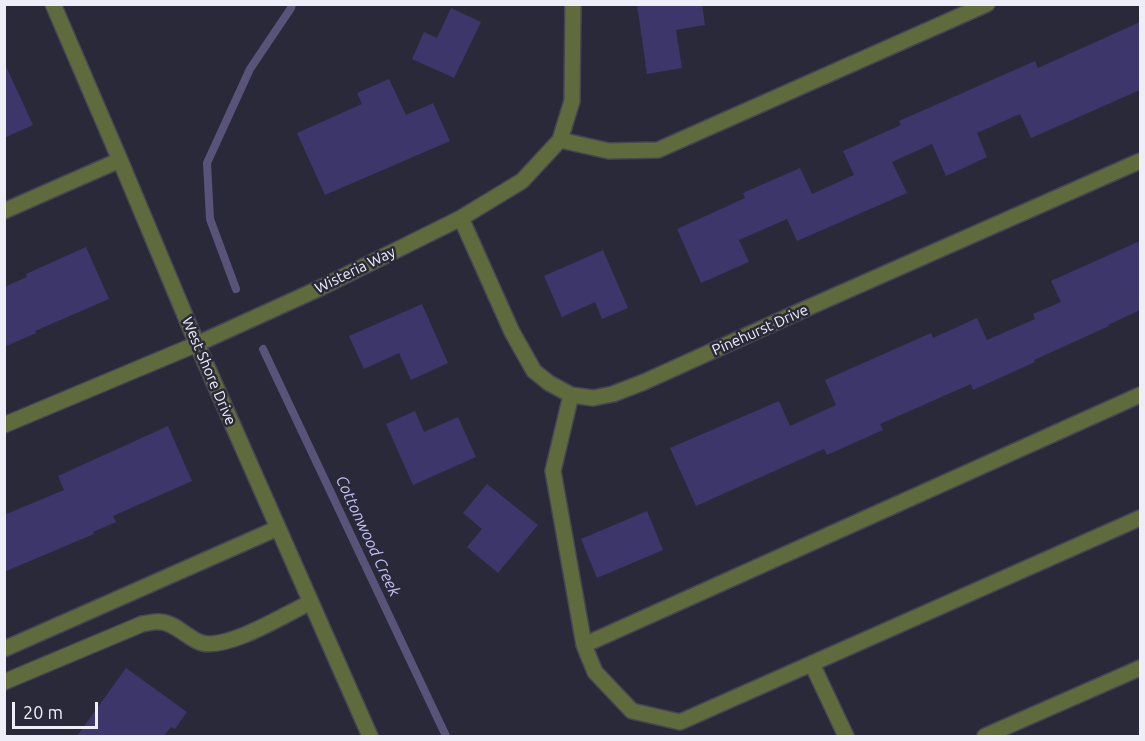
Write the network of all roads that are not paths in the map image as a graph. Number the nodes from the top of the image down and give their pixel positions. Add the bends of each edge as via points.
1 (52, 4) edge
2 (573, 4) edge
3 (987, 4) edge
4 (560, 140) junction
5 (120, 160) junction
6 (1140, 161) edge
7 (4, 211) edge
8 (461, 218) junction
9 (197, 344) junction
10 (571, 395) junction
11 (1140, 395) edge
12 (4, 425) edge
13 (1140, 518) edge
14 (278, 528) junction
15 (311, 602) junction
16 (584, 645) junction
17 (4, 649) edge
18 (812, 664) junction
19 (1140, 668) edge
20 (4, 682) edge
21 (370, 736) edge
22 (846, 736) edge
23 (985, 736) edge

1 - 5 street, West Shore Drive
2 - 4 street, Wisteria Way via 572,100
3 - 4 street via 658,150 609,151
4 - 8 street, Wisteria Way via 522,181
5 - 7 street
5 - 9 street, West Shore Drive
6 - 10 street, Pinehurst Drive via 644,382 593,398
8 - 9 street, Wisteria Way
8 - 10 street, Pinehurst Drive via 512,333 534,371
9 - 12 street, Wisteria Way
9 - 14 street, West Shore Drive
10 - 16 street via 553,471
11 - 16 street
13 - 18 street
14 - 15 street, West Shore Drive
14 - 17 street
15 - 20 street via 249,633 213,645 160,622 142,624
15 - 21 street, West Shore Drive
16 - 18 street via 595,672 632,711 680,722
18 - 22 street
19 - 23 street

